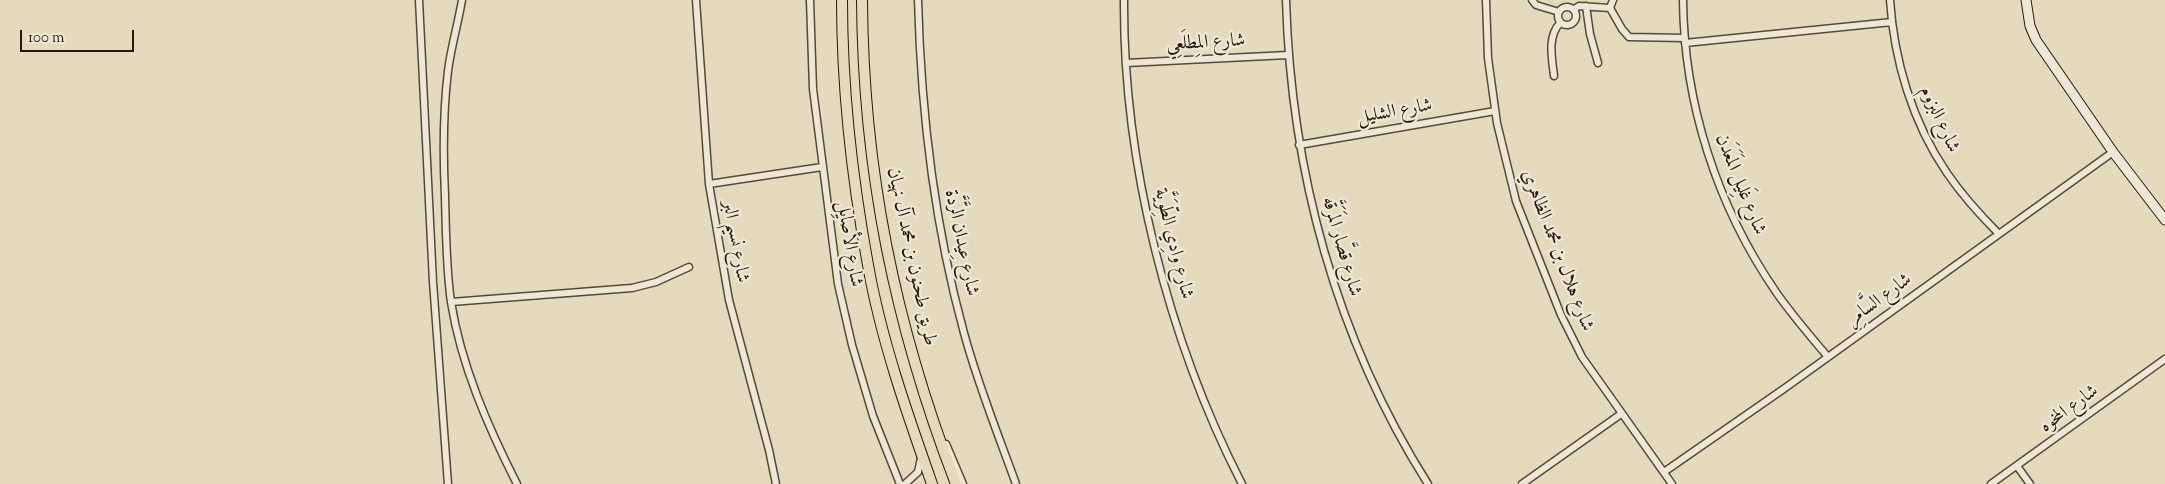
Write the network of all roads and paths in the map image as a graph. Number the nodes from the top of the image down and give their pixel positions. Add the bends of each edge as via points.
1 (419, 0) edge
2 (462, 0) edge
3 (696, 0) edge
4 (810, 0) edge
5 (842, 0) edge
6 (862, 0) edge
7 (918, 0) edge
8 (1124, 0) edge
9 (1286, 0) edge
10 (1486, 0) edge
11 (1532, 0) edge
12 (1613, 0) edge
13 (1683, 0) edge
14 (1890, 0) edge
15 (2026, 0) edge
16 (1566, 3) edge
17 (1586, 6) junction
18 (1574, 8) junction
19 (1610, 8) junction
20 (1559, 12) junction
21 (1892, 22) junction
22 (1560, 23) junction
23 (1685, 41) junction
24 (1288, 55) junction
25 (1126, 63) junction
26 (1598, 63) dead end
27 (1554, 76) dead end
28 (1495, 111) junction
29 (1299, 145) junction
30 (2113, 152) junction
31 (822, 168) junction
32 (708, 184) junction
33 (2164, 218) edge
34 (1998, 234) junction
35 (690, 267) dead end
36 (451, 302) junction
37 (1828, 357) junction
38 (2165, 359) edge
39 (1621, 414) junction
40 (935, 429) junction
41 (921, 454) junction
42 (2017, 466) junction
43 (1664, 472) junction
44 (448, 484) edge
45 (517, 484) edge
46 (776, 484) edge
47 (900, 484) edge
48 (905, 484) edge
49 (914, 484) edge
50 (932, 484) edge
51 (956, 484) edge
52 (964, 484) edge
53 (1016, 484) edge
54 (1242, 484) edge
55 (1428, 484) edge
56 (1522, 484) edge
57 (1672, 484) edge
58 (1991, 484) edge
59 (2030, 484) edge

1 - 44 street via 433,288
2 - 36 street via 445,102 445,237
3 - 32 street, شارع نسيم البر
4 - 31 street, شارع الأصايِل via 813,89
5 - 41 main road, طريق طحنون بن محمد آل نهيان via 845,86 868,266 892,364
6 - 40 main road, طريق طحنون بن محمد آل نهيان via 865,82 880,217 901,316
7 - 53 street, شارع عِيدان الرَّدَّة via 922,101 937,212 964,332 981,390
8 - 25 street, شارع وادِي الطِّوَيَّة
9 - 24 street, شارع قصَّار المَرَقَّه
10 - 28 street, شارع هلال بن محمد الظاهري via 1488,58
11 - 20 street via 1536,5
12 - 19 street
13 - 23 street, شارع غَلِيل المَعَدَن
14 - 21 street, شارع البزوم
15 - 30 street via 2036,40
16 - 18 street
16 - 20 street
17 - 18 street
17 - 19 street
17 - 26 street
18 - 22 street via 1576,20 1568,25
19 - 23 street via 1629,37
20 - 22 street
21 - 23 street
21 - 34 street, شارع البزوم via 1896,54 1908,95 1927,136 1946,172
22 - 27 street via 1552,37
23 - 37 street, شارع غَلِيل المَعَدَن via 1698,119 1708,156 1733,218 1776,293
24 - 25 street, شارع المِطلَعِي
24 - 29 street, شارع قصَّار المَرَقَّه
25 - 54 street, شارع وادِي الطِّوَيَّة via 1133,146 1150,229 1192,369
28 - 29 street, شارع الشليل
28 - 39 street, شارع هلال بن محمد الظاهري via 1516,202 1561,315 1582,357
29 - 55 street, شارع قصَّار المَرَقَّه via 1318,230 1344,314 1383,405
30 - 33 street
30 - 34 street, شارع السَّامِر
31 - 32 street
31 - 47 street, شارع الأصايِل via 838,284 852,345 873,416
32 - 46 street, شارع نسيم البر via 729,300
34 - 37 street, شارع السَّامِر
35 - 36 street via 656,282 632,288
36 - 45 street via 475,388
37 - 43 street, شارع السَّامِر
38 - 42 street, شارع المخوه
39 - 43 street, شارع هلال بن محمد الظاهري
39 - 56 street
40 - 51 main road, طريق طحنون بن محمد آل نهيان
40 - 52 street
41 - 48 street via 918,472
41 - 50 main road, طريق طحنون بن محمد آل نهيان
42 - 58 street, شارع المخوه
42 - 59 street
43 - 57 street, شارع هلال بن محمد الظاهري
48 - 49 street

